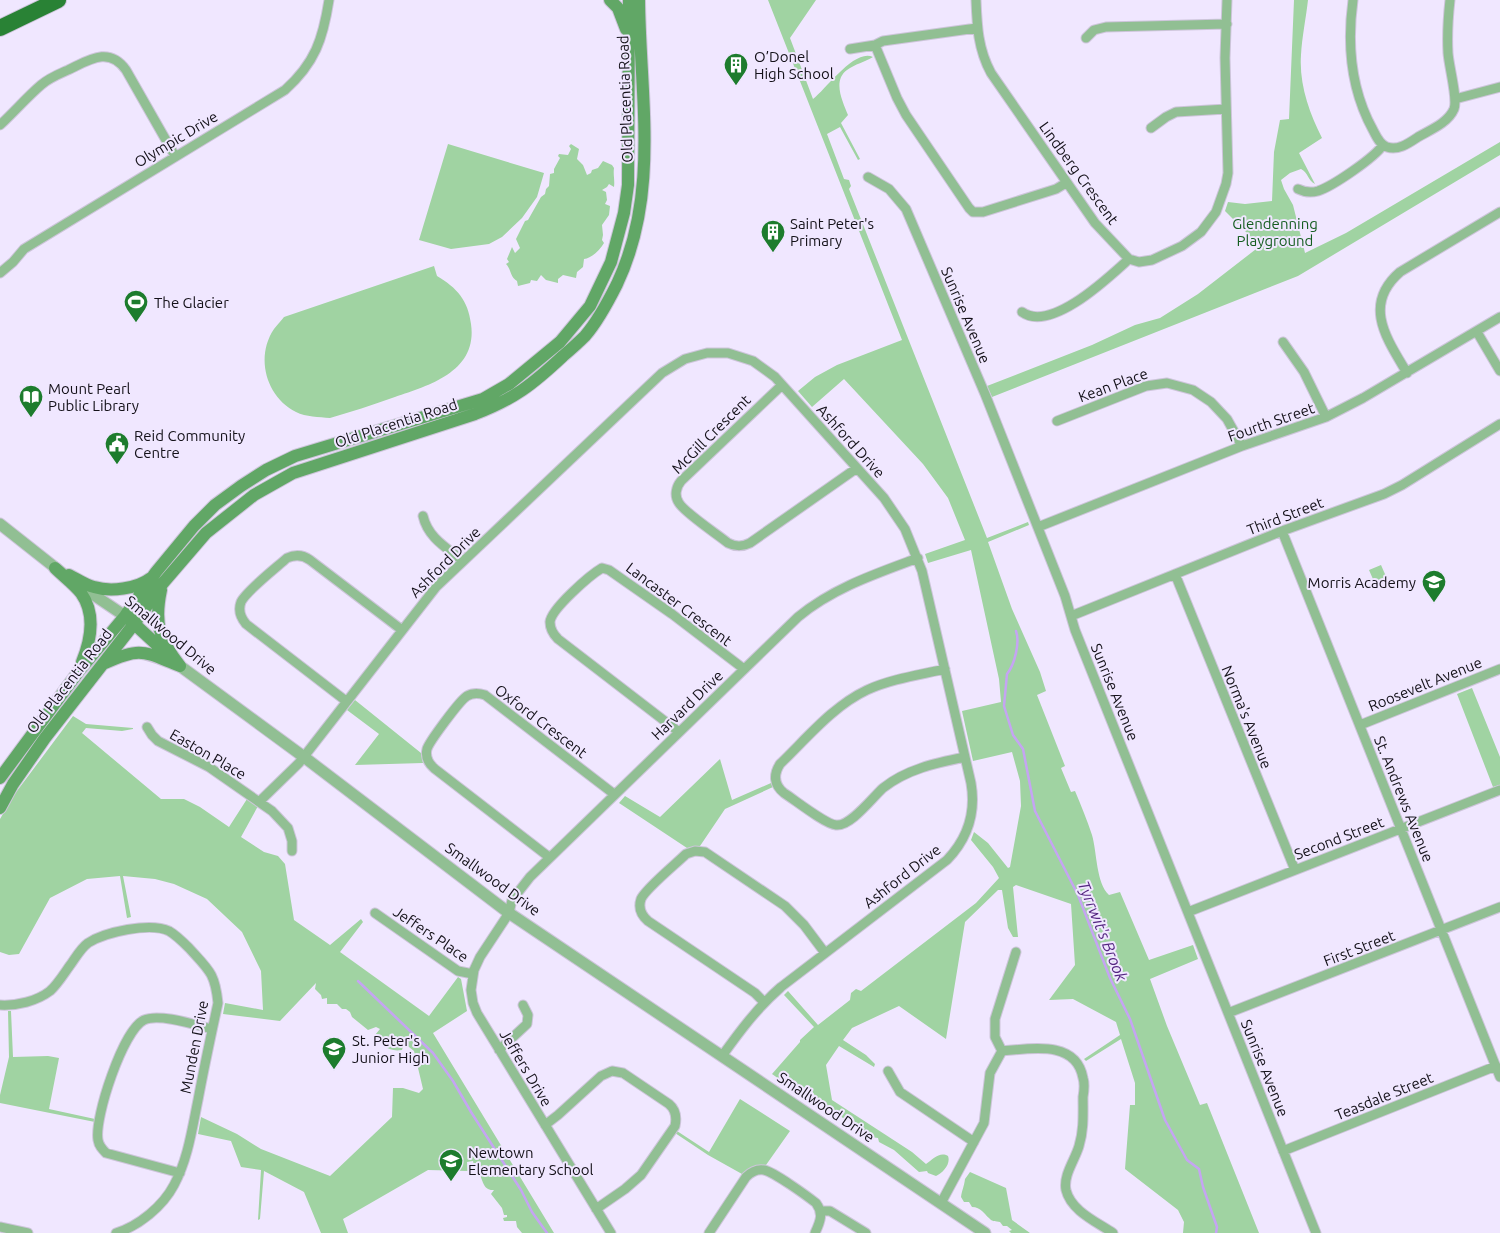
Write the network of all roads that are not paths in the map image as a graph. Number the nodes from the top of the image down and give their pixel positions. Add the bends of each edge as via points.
1 (58, 0) edge
2 (329, 0) edge
3 (610, 0) edge
4 (628, 0) edge
5 (639, 0) edge
6 (646, 0) edge
7 (976, 0) edge
8 (1227, 0) edge
9 (1353, 0) edge
10 (1450, 0) edge
11 (639, 22) junction
12 (1227, 24) junction
13 (0, 28) edge
14 (977, 28) junction
15 (628, 34) junction
16 (1086, 38) dead end
17 (875, 45) junction
18 (850, 49) dead end
19 (1500, 87) edge
20 (1455, 99) junction
21 (1226, 109) junction
22 (0, 125) edge
23 (1150, 128) dead end
24 (1383, 145) junction
25 (175, 156) junction
26 (868, 177) dead end
27 (1066, 183) junction
28 (1298, 189) dead end
29 (1500, 212) edge
30 (1129, 259) junction
31 (0, 273) edge
32 (1022, 312) dead end
33 (1500, 317) edge
34 (1478, 332) junction
35 (1283, 342) dead end
36 (1500, 372) edge
37 (1407, 373) junction
38 (782, 385) junction
39 (1326, 417) junction
40 (1057, 421) dead end
41 (1500, 424) edge
42 (1242, 446) junction
43 (857, 468) junction
44 (423, 516) dead end
45 (0, 524) edge
46 (1038, 527) junction
47 (1282, 530) junction
48 (918, 558) junction
49 (463, 561) junction
50 (55, 568) junction
51 (1175, 574) junction
52 (159, 578) junction
53 (1071, 616) junction
54 (130, 620) junction
55 (402, 630) junction
56 (103, 664) junction
57 (180, 666) junction
58 (744, 669) junction
59 (945, 669) junction
60 (1500, 669) edge
61 (79, 671) junction
62 (346, 701) junction
63 (1360, 725) junction
64 (147, 727) dead end
65 (679, 732) junction
66 (304, 757) junction
67 (964, 757) junction
68 (0, 778) edge
69 (1500, 790) edge
70 (614, 794) junction
71 (260, 801) junction
72 (0, 808) edge
73 (1401, 829) junction
74 (292, 851) dead end
75 (549, 857) junction
76 (1294, 870) junction
77 (1500, 907) edge
78 (1188, 912) junction
79 (375, 913) dead end
80 (509, 913) junction
81 (1441, 930) junction
82 (1016, 952) dead end
83 (825, 953) junction
84 (473, 974) junction
85 (764, 1002) junction
86 (0, 1005) edge
87 (523, 1005) dead end
88 (1228, 1013) junction
89 (212, 1029) junction
90 (499, 1050) junction
91 (1002, 1051) junction
92 (722, 1056) junction
93 (1496, 1066) junction
94 (888, 1071) dead end
95 (1500, 1077) edge
96 (545, 1125) junction
97 (974, 1142) junction
98 (1283, 1152) junction
99 (180, 1173) junction
100 (941, 1203) junction
101 (596, 1208) junction
102 (821, 1211) junction
103 (0, 1227) edge
104 (28, 1233) edge
105 (116, 1233) edge
106 (611, 1233) edge
107 (709, 1233) edge
108 (815, 1233) edge
109 (866, 1233) edge
110 (985, 1233) edge
111 (1113, 1233) edge
112 (1316, 1233) edge

1 - 13 highway
2 - 25 street, Olympic Drive via 326,21 312,59 300,76 285,90
3 - 15 main road via 618,8
4 - 15 main road, Old Placentia Road
5 - 11 main road, Old Placentia Road
6 - 11 main road
7 - 14 street, Lindberg Crescent
8 - 12 street
9 - 24 street via 1350,39 1354,75 1371,127
10 - 20 street via 1448,44
11 - 52 main road, Old Placentia Road via 646,146 641,206 626,265 599,318 585,336 535,382 496,406 293,473 254,495 206,533
12 - 16 street via 1106,27 1094,30
12 - 21 street
14 - 17 street via 883,40
14 - 27 street, Lindberg Crescent via 981,50 991,72
15 - 52 main road, Old Placentia Road via 629,154 624,214 611,262 590,306 560,342 509,384 483,398 295,456 266,470 215,505 194,526
17 - 18 street
17 - 27 street via 906,115 971,210 983,212
19 - 20 street
20 - 24 street via 1452,113 1446,120 1402,146
21 - 23 street via 1176,112
21 - 30 street via 1227,179 1211,220 1201,232 1166,255 1139,262
22 - 25 street via 45,82 90,59 110,57 126,70
24 - 28 street via 1375,155 1321,190 1307,192
25 - 31 street, Olympic Drive via 24,249
26 - 46 street, Sunrise Avenue via 889,189 906,209
27 - 30 street, Lindberg Crescent via 1095,223
29 - 37 street via 1400,272 1388,284 1382,298 1381,323
30 - 32 street via 1091,293 1050,315 1029,316
33 - 34 street, Fourth Street
34 - 36 street
34 - 37 street, Fourth Street
35 - 39 street via 1304,372
37 - 39 street, Fourth Street
38 - 43 street, Ashford Drive
38 - 43 street, McGill Crescent via 681,481 676,495 682,508 728,543 743,546
38 - 49 street, Ashford Drive via 759,364 734,354 700,354 673,365
39 - 42 street, Fourth Street
40 - 42 street, Kean Place via 1146,386 1167,383 1193,390 1211,402 1227,419
41 - 47 street, Third Street via 1388,492
42 - 46 street, Fourth Street
43 - 48 street, Ashford Drive via 893,510
44 - 49 street via 431,535
45 - 50 street, Smallwood Drive
46 - 53 street, Sunrise Avenue
47 - 51 street, Third Street
47 - 63 street, St. Andrews Avenue
48 - 58 street, Harvard Drive via 852,583 825,598 798,617
48 - 59 street, Ashford Drive
49 - 55 street, Ashford Drive via 431,592
50 - 52 main road via 92,587 107,590
50 - 54 street, Smallwood Drive
50 - 61 main road via 87,603 90,636
51 - 53 street, Third Street
51 - 76 street, Norma's Avenue
52 - 54 main road, Old Placentia Road
52 - 57 main road via 157,617 165,647
53 - 78 street, Sunrise Avenue
54 - 56 main road, Old Placentia Road
54 - 57 main road, Smallwood Drive
54 - 61 main road, Old Placentia Road
55 - 62 street, Ashford Drive
55 - 62 street via 303,556 287,558 243,599 240,610 246,624
56 - 57 main road via 130,653 144,652
56 - 72 main road, Old Placentia Road via 12,784
57 - 66 street, Smallwood Drive
58 - 65 street, Harvard Drive
58 - 65 street, Lancaster Crescent via 609,570 602,568 592,575 556,610 550,621 552,633
59 - 67 street, Ashford Drive
59 - 67 street via 882,684 847,702 780,764 775,774 776,783 780,790 828,822 840,825 904,775
60 - 63 street, Roosevelt Avenue
61 - 68 main road, Old Placentia Road
62 - 66 street, Ashford Drive
63 - 73 street, St. Andrews Avenue
64 - 71 street, Easton Place via 158,741 202,763
65 - 70 street, Harvard Drive
66 - 71 street
66 - 80 street, Smallwood Drive
67 - 83 street, Ashford Drive via 973,804 969,825 959,846 943,864
69 - 73 street, Second Street
70 - 75 street, Harvard Drive
70 - 75 street, Oxford Crescent via 485,695 472,694 463,699 429,743 426,752 428,762
71 - 74 street, Easton Place via 288,828
73 - 76 street, Second Street
73 - 81 street, St. Andrews Avenue
75 - 80 street, Harvard Drive via 512,900
76 - 78 street, Second Street
77 - 81 street, First Street
78 - 88 street, Sunrise Avenue
79 - 84 street, Jeffers Place via 458,971
80 - 84 street, Jeffers Drive via 480,957
80 - 92 street, Smallwood Drive
81 - 88 street, First Street
81 - 93 street, St. Andrews Avenue
82 - 91 street via 995,1019 995,1037
83 - 85 street, Ashford Drive
83 - 85 street via 804,925 780,902 705,852 686,854 643,896 640,904 642,915
84 - 90 street, Jeffers Drive via 471,990 475,1008
85 - 92 street, Ashford Drive
86 - 89 street, Munden Drive via 26,1002 51,990 81,950 98,938 146,927 157,928 176,936 211,972 218,1003
87 - 90 street via 528,1014 527,1024
88 - 98 street, Sunrise Avenue
89 - 99 street, Munden Drive via 190,1140
89 - 99 street via 155,1018 141,1022 121,1050 99,1122 98,1139 106,1153
90 - 96 street, Jeffers Drive
91 - 97 street via 990,1073 986,1116
91 - 111 street via 1056,1050 1079,1066 1084,1079 1083,1132 1067,1175 1066,1189 1078,1209
92 - 100 street, Smallwood Drive
93 - 95 street, St. Andrews Avenue
93 - 98 street, Teasdale Street
94 - 97 street via 900,1092
96 - 101 street, Jeffers Drive
96 - 101 street via 601,1076 612,1071 623,1073 674,1109 675,1126 645,1170 625,1189
97 - 100 street
98 - 112 street, Sunrise Avenue
99 - 105 street, Munden Drive via 157,1207
100 - 110 street, Smallwood Drive
101 - 106 street, Jeffers Drive
102 - 107 street via 816,1203 771,1172 759,1170 746,1177
102 - 108 street
102 - 109 street via 830,1211
103 - 104 street

